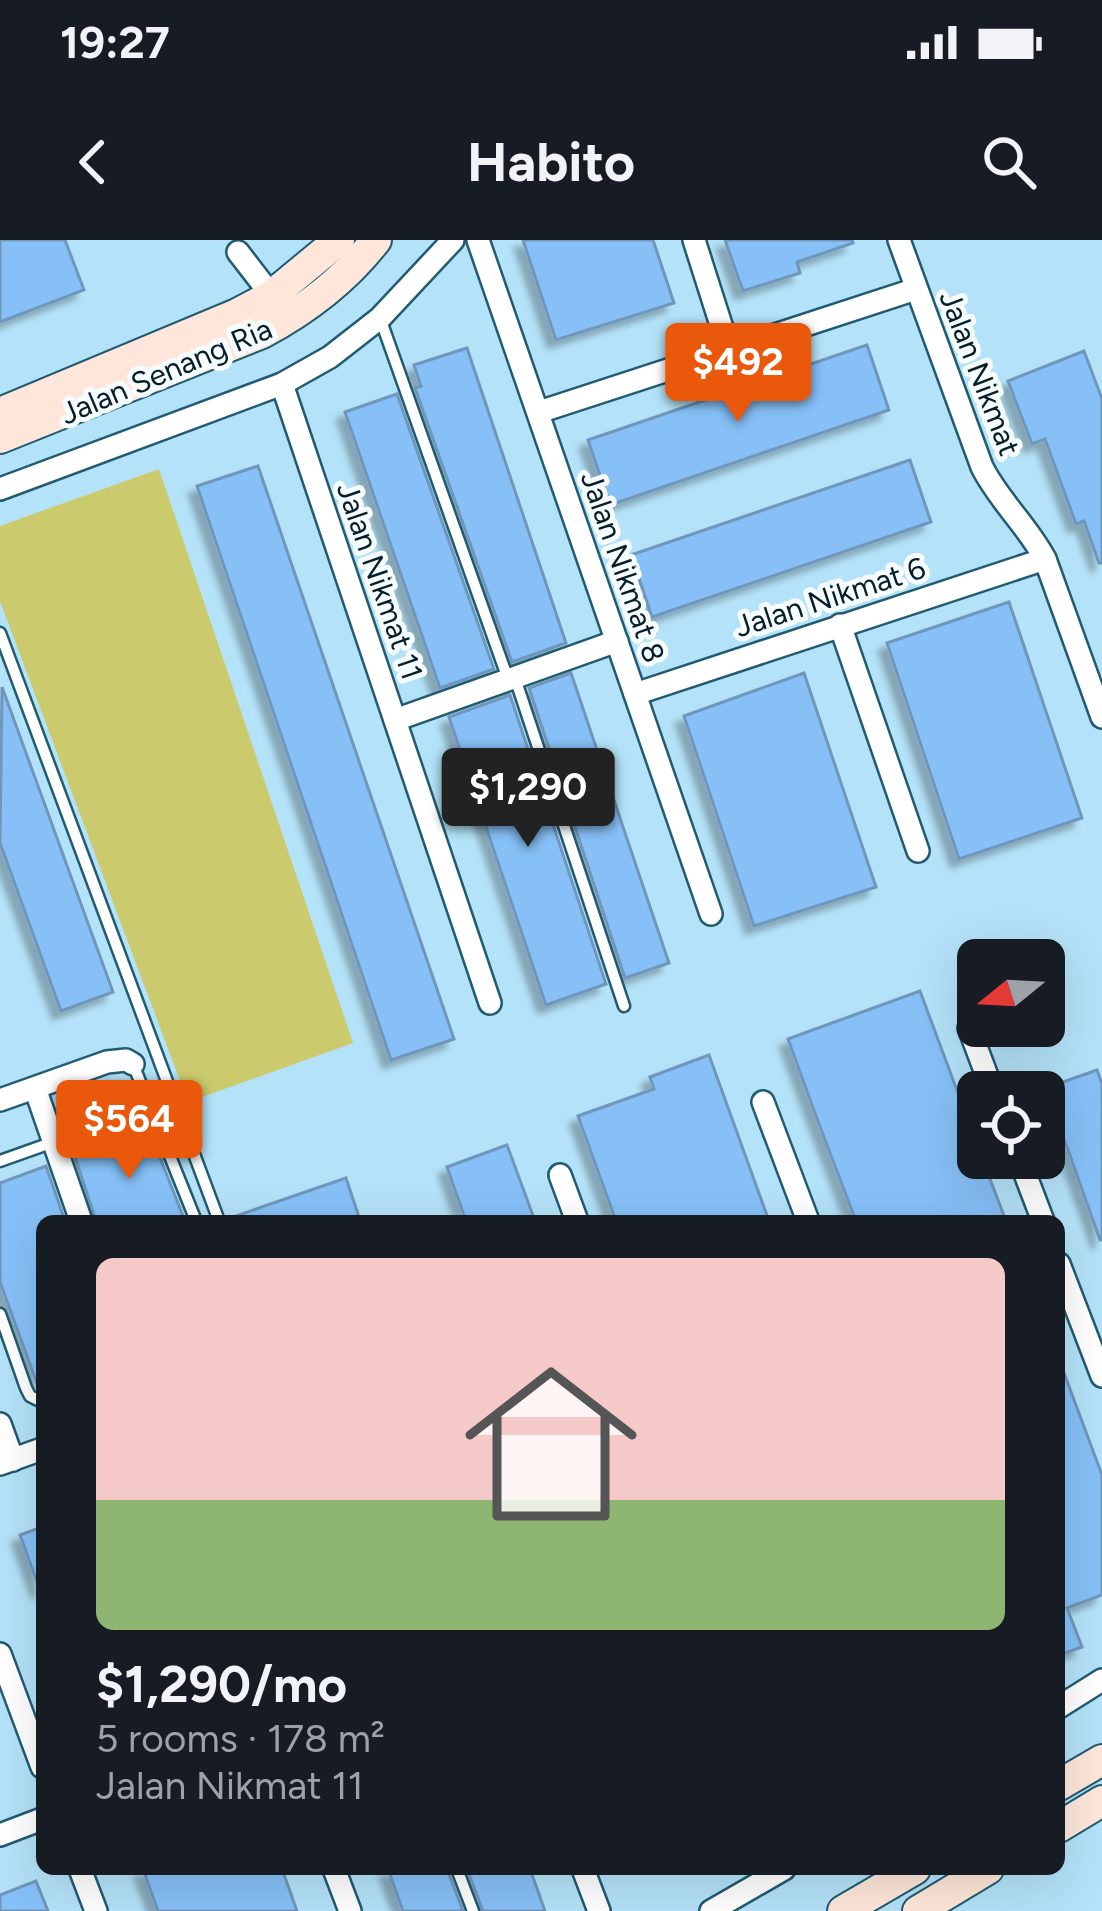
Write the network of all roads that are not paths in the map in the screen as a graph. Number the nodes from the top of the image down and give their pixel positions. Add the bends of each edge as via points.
1 (376, 240) edge
2 (453, 240) edge
3 (478, 240) edge
4 (694, 240) edge
5 (898, 240) edge
6 (328, 243) edge
7 (238, 252) dead end
8 (916, 289) junction
9 (280, 307) junction
10 (380, 318) junction
11 (729, 350) junction
12 (282, 384) junction
13 (538, 412) junction
14 (0, 413) edge
15 (0, 438) edge
16 (0, 489) edge
17 (1045, 559) junction
18 (840, 625) junction
19 (0, 633) edge
20 (617, 640) junction
21 (511, 678) junction
22 (635, 694) junction
23 (1102, 717) edge
24 (395, 719) junction
25 (917, 851) dead end
26 (711, 914) dead end
27 (490, 1003) dead end
28 (624, 1006) dead end
29 (133, 1064) joint
30 (35, 1088) junction
31 (0, 1100) edge
32 (763, 1102) dead end
33 (152, 1107) junction
34 (54, 1142) junction
35 (0, 1161) edge
36 (560, 1175) dead end
37 (1027, 1179) edge
38 (79, 1215) edge
39 (194, 1215) edge
40 (217, 1215) edge
41 (575, 1215) edge
42 (806, 1215) edge
43 (1041, 1215) edge
44 (1065, 1280) edge
45 (0, 1314) edge
46 (1102, 1376) edge
47 (36, 1399) edge
48 (0, 1424) edge
49 (36, 1451) edge
50 (6, 1462) edge
51 (0, 1654) edge
52 (1102, 1680) edge
53 (1065, 1703) edge
54 (36, 1751) edge
55 (1102, 1760) edge
56 (1065, 1782) edge
57 (1102, 1801) edge
58 (36, 1822) edge
59 (1065, 1823) edge
60 (0, 1835) edge
61 (82, 1875) edge
62 (336, 1875) edge
63 (459, 1875) edge
64 (585, 1875) edge
65 (774, 1875) edge
66 (905, 1875) edge
67 (978, 1875) edge
68 (96, 1911) edge
69 (350, 1911) edge
70 (473, 1911) edge
71 (599, 1911) edge
72 (711, 1911) edge
73 (843, 1911) edge
74 (918, 1911) edge

1 - 9 street, Jalan Senang Ria via 327,292
2 - 10 street
3 - 13 street, Jalan Nikmat 8
4 - 11 street
5 - 8 street, Jalan Nikmat
6 - 9 street, Jalan Senang Ria
7 - 9 street
8 - 11 street
8 - 17 street, Jalan Nikmat via 982,467
9 - 14 street, Jalan Senang Ria via 237,314
9 - 15 street, Jalan Senang Ria via 262,333
10 - 12 street
10 - 21 lane
11 - 13 street
12 - 16 street
12 - 24 street, Jalan Nikmat 11
13 - 20 street, Jalan Nikmat 8
17 - 18 street, Jalan Nikmat 6
17 - 23 street, Jalan Nikmat
18 - 22 street, Jalan Nikmat 6
18 - 25 street
19 - 40 lane
20 - 21 street
20 - 22 street, Jalan Nikmat 8
21 - 24 street
21 - 28 lane
22 - 26 street, Jalan Nikmat 8
24 - 27 street, Jalan Nikmat 11
29 - 30 street via 107,1062
29 - 33 lane
30 - 31 street
30 - 34 street
32 - 42 street
33 - 34 lane
33 - 39 lane
34 - 35 lane
34 - 38 street
36 - 41 street
37 - 43 street
44 - 46 street
45 - 47 lane
48 - 50 street
49 - 50 street
51 - 54 street
52 - 53 street
55 - 56 street
57 - 59 street
58 - 60 street
61 - 68 street
62 - 69 street
63 - 70 lane
64 - 71 street
65 - 72 street
66 - 73 street
67 - 74 street

